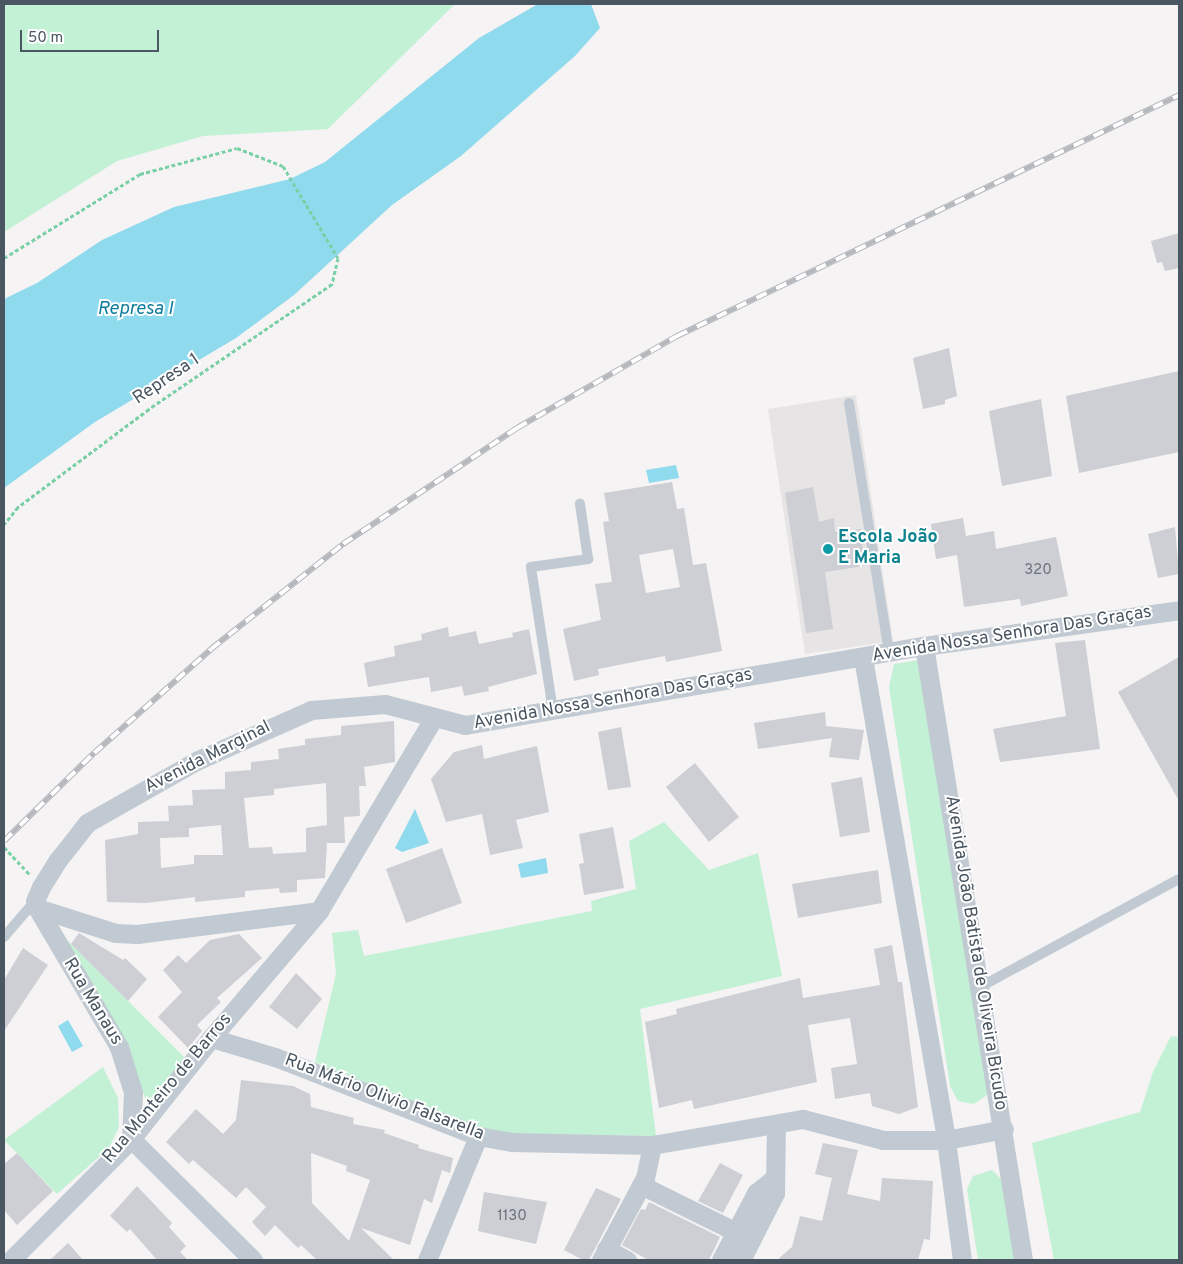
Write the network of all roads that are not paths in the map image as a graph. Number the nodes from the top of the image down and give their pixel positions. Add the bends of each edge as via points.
1 (849, 403) dead end
2 (580, 504) dead end
3 (1179, 610) edge
4 (924, 646) junction
5 (888, 654) junction
6 (863, 658) junction
7 (553, 711) junction
8 (433, 719) junction
9 (1179, 880) edge
10 (38, 899) junction
11 (319, 911) junction
12 (4, 937) edge
13 (980, 987) junction
14 (211, 1038) junction
15 (776, 1124) junction
16 (1004, 1129) junction
17 (478, 1136) junction
18 (131, 1139) junction
19 (946, 1140) junction
20 (652, 1145) junction
21 (773, 1179) junction
22 (640, 1185) junction
23 (734, 1231) junction
24 (604, 1255) edge
25 (11, 1260) edge
26 (253, 1260) edge
27 (427, 1260) edge
28 (627, 1260) edge
29 (721, 1260) edge
30 (741, 1260) edge
31 (962, 1260) edge
32 (1023, 1260) edge

1 - 5 lane
2 - 7 lane via 588,559 531,567
3 - 4 street, Avenida Nossa Senhora Das Graças
4 - 5 street, Avenida Nossa Senhora Das Graças
4 - 13 street, Avenida João Batista de Oliveira Bicudo
5 - 6 street, Avenida Nossa Senhora Das Graças
6 - 7 street, Avenida Nossa Senhora Das Graças
6 - 19 street
7 - 8 street, Avenida Nossa Senhora Das Graças via 465,725
8 - 10 street, Avenida Marginal via 385,704 326,708 286,719 196,761 87,823 58,860
8 - 11 street
9 - 13 lane
10 - 11 street via 116,933 137,934
10 - 12 lane
10 - 18 street, Rua Manaus via 119,1047 133,1092
11 - 14 street, Rua Monteiro de Barros
13 - 16 street, Avenida João Batista de Oliveira Bicudo
14 - 17 street, Rua Mário Olivio Falsarella via 275,1058
14 - 18 street, Rua Monteiro de Barros
15 - 19 street, Rua Mário Olivio Falsarella via 803,1119 883,1140
15 - 20 street, Rua Mário Olivio Falsarella
15 - 21 street
16 - 19 street, Rua Mário Olivio Falsarella
16 - 32 street, Avenida João Batista de Oliveira Bicudo
17 - 20 street, Rua Mário Olivio Falsarella via 512,1142
17 - 27 street
18 - 25 street, Rua Monteiro de Barros
18 - 26 street
19 - 31 street
20 - 22 street
21 - 23 street via 756,1194
21 - 30 street via 775,1192
22 - 23 street
22 - 24 street
23 - 29 street
24 - 28 street

